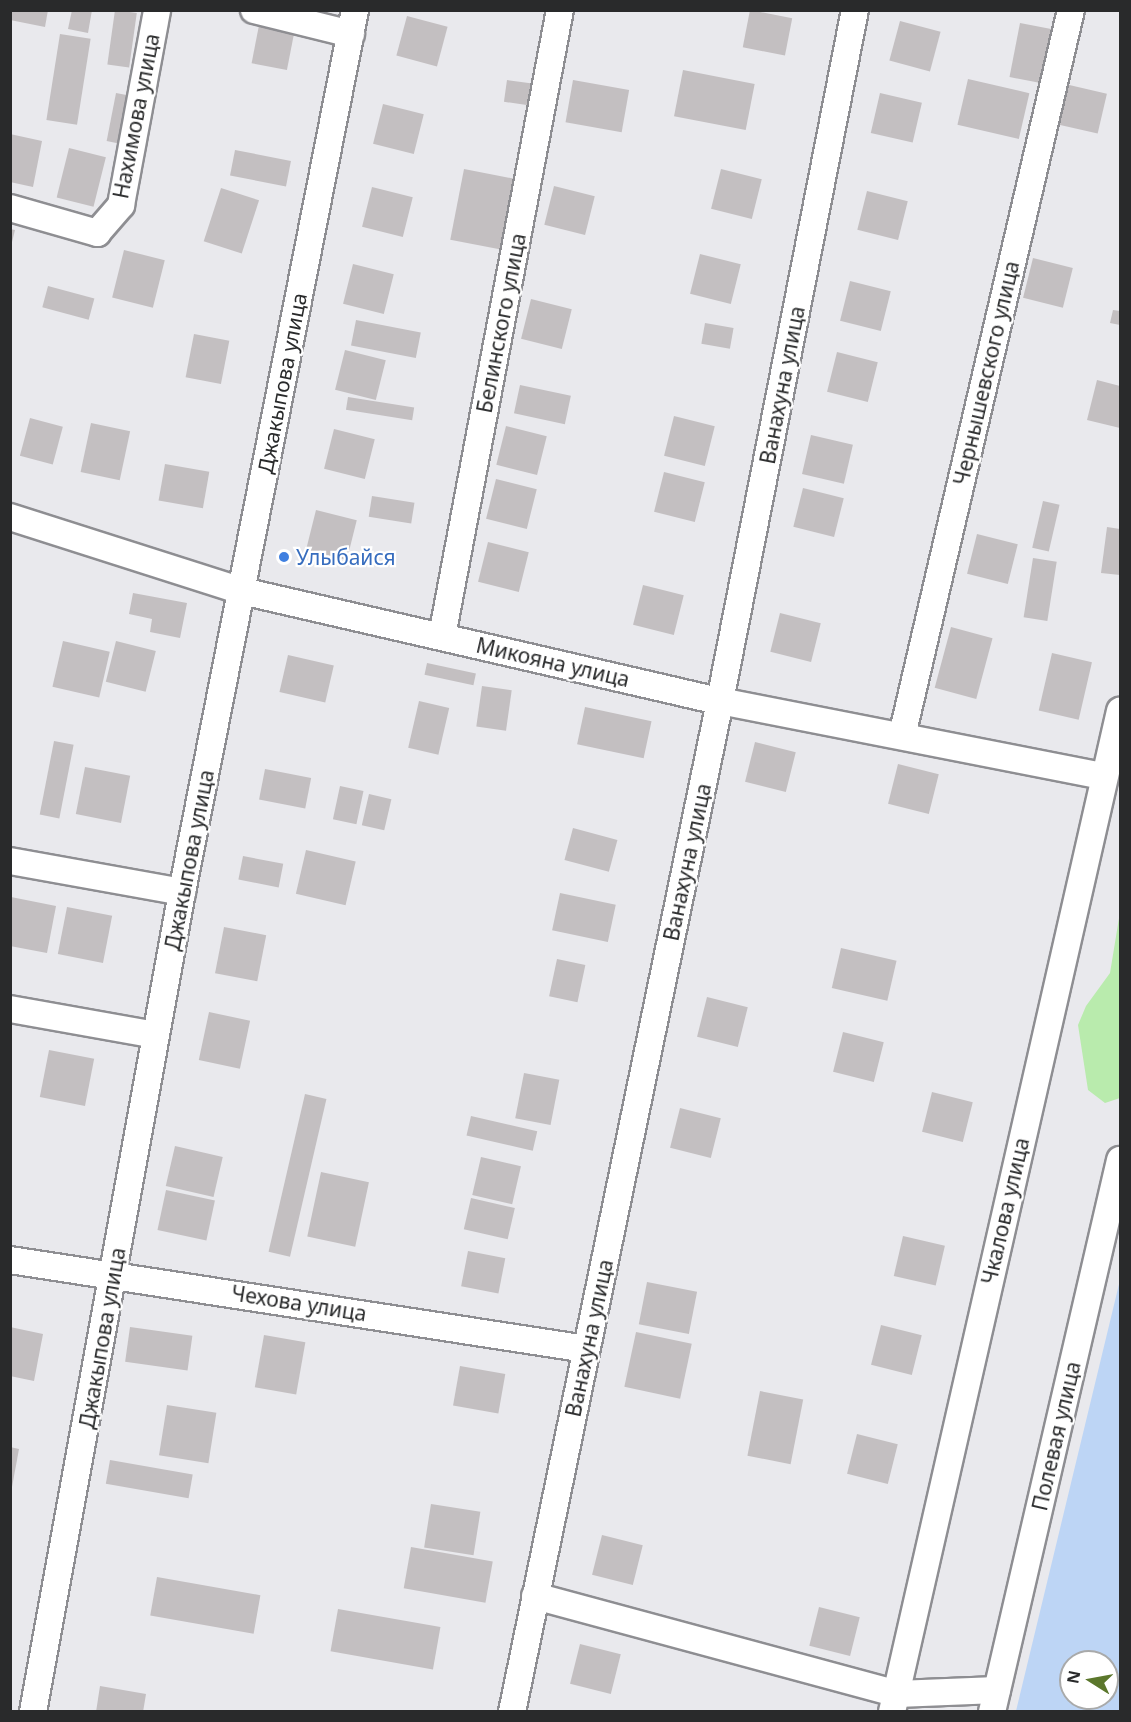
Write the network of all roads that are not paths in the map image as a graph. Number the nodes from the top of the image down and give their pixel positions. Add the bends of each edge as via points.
1 (158, 10) edge
2 (254, 10) edge
3 (560, 10) edge
4 (855, 10) edge
5 (1071, 10) edge
6 (353, 22) edge
7 (10, 208) edge
8 (10, 517) edge
9 (242, 591) junction
10 (442, 636) junction
11 (720, 701) junction
12 (1120, 711) edge
13 (902, 736) junction
14 (1104, 776) junction
15 (10, 861) edge
16 (182, 892) junction
17 (10, 1009) edge
18 (156, 1035) junction
19 (1120, 1160) edge
20 (10, 1260) edge
21 (114, 1273) junction
22 (586, 1349) junction
23 (535, 1596) junction
24 (994, 1701) edge
25 (894, 1702) edge
26 (33, 1712) edge
27 (512, 1712) edge

1 - 7 street, Нахимова улица via 121,204 98,233
2 - 6 street
3 - 10 street, Белинского улица
4 - 11 street, Ванахуна улица
5 - 13 street, Чернышевского улица
6 - 9 street, Джакыпова улица
8 - 9 street, Микояна улица
9 - 10 street, Микояна улица
9 - 16 street, Джакыпова улица
10 - 11 street, Микояна улица
11 - 13 street, Микояна улица
11 - 22 street, Ванахуна улица
12 - 14 street, Чкалова улица
13 - 14 street, Микояна улица
14 - 25 street, Чкалова улица
15 - 16 street
16 - 18 street, Джакыпова улица
17 - 18 street
18 - 21 street, Джакыпова улица
19 - 24 street, Полевая улица
20 - 21 street, Чехова улица
21 - 22 street, Чехова улица
21 - 26 street, Джакыпова улица
22 - 23 street, Ванахуна улица
23 - 25 street
23 - 27 street, Ванахуна улица
24 - 25 street

